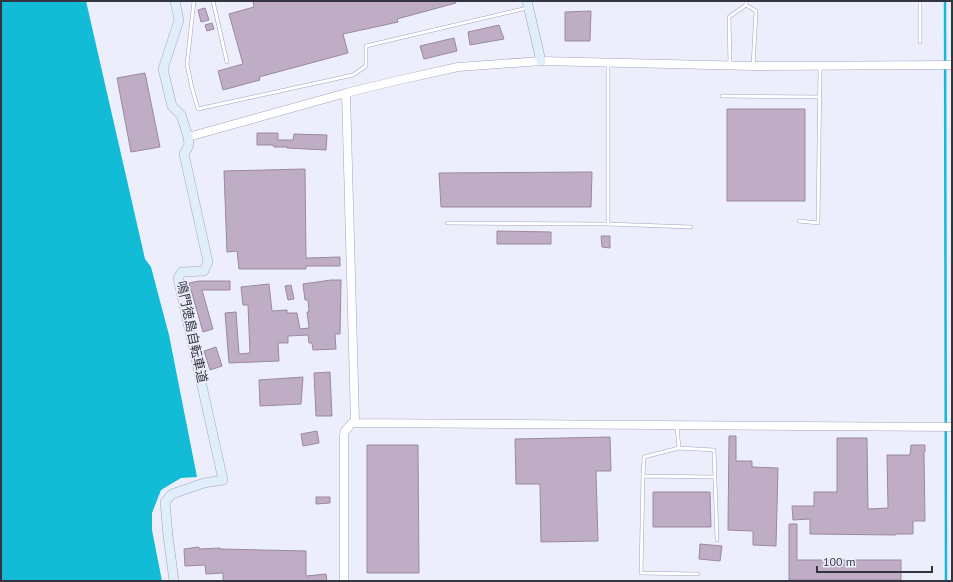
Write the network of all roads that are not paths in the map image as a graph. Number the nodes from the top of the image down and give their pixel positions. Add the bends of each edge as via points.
1 (175, 1) edge
2 (194, 1) edge
3 (213, 1) edge
4 (920, 1) edge
5 (746, 3) edge
6 (528, 4) edge
7 (920, 42) dead end
8 (227, 62) dead end
9 (541, 62) junction
10 (608, 63) junction
11 (730, 65) junction
12 (951, 65) edge
13 (753, 66) junction
14 (820, 66) junction
15 (346, 94) junction
16 (722, 96) dead end
17 (820, 97) junction
18 (188, 137) junction
19 (799, 220) dead end
20 (447, 224) dead end
21 (608, 224) junction
22 (692, 227) dead end
23 (355, 422) junction
24 (677, 425) junction
25 (951, 427) edge
26 (679, 448) junction
27 (643, 476) junction
28 (715, 476) junction
29 (718, 540) dead end
30 (698, 574) dead end
31 (174, 581) edge
32 (344, 581) edge

1 - 18 main road, 鳴門徳島自転車道 via 179,20 163,69 172,106 181,115
2 - 6 lane via 187,64 198,109 353,75 366,66 366,46
3 - 8 lane
4 - 7 lane
5 - 11 lane via 729,17
5 - 13 lane via 756,11
6 - 9 main road
9 - 10 street
9 - 15 street via 458,67
10 - 11 street
10 - 21 lane
11 - 13 street
12 - 14 street
13 - 14 street
14 - 17 lane
15 - 18 street
15 - 23 street
16 - 17 lane
17 - 19 lane via 818,223
18 - 31 main road, 鳴門徳島自転車道 via 184,154 208,262 204,271 182,272 178,278 223,480 204,483 172,494 165,502
20 - 21 lane
21 - 22 lane
23 - 24 street
23 - 32 street via 348,427 344,435
24 - 25 street
24 - 26 lane
26 - 27 lane via 644,457
26 - 28 lane via 714,450
27 - 28 lane
27 - 30 lane via 641,573
28 - 29 lane

